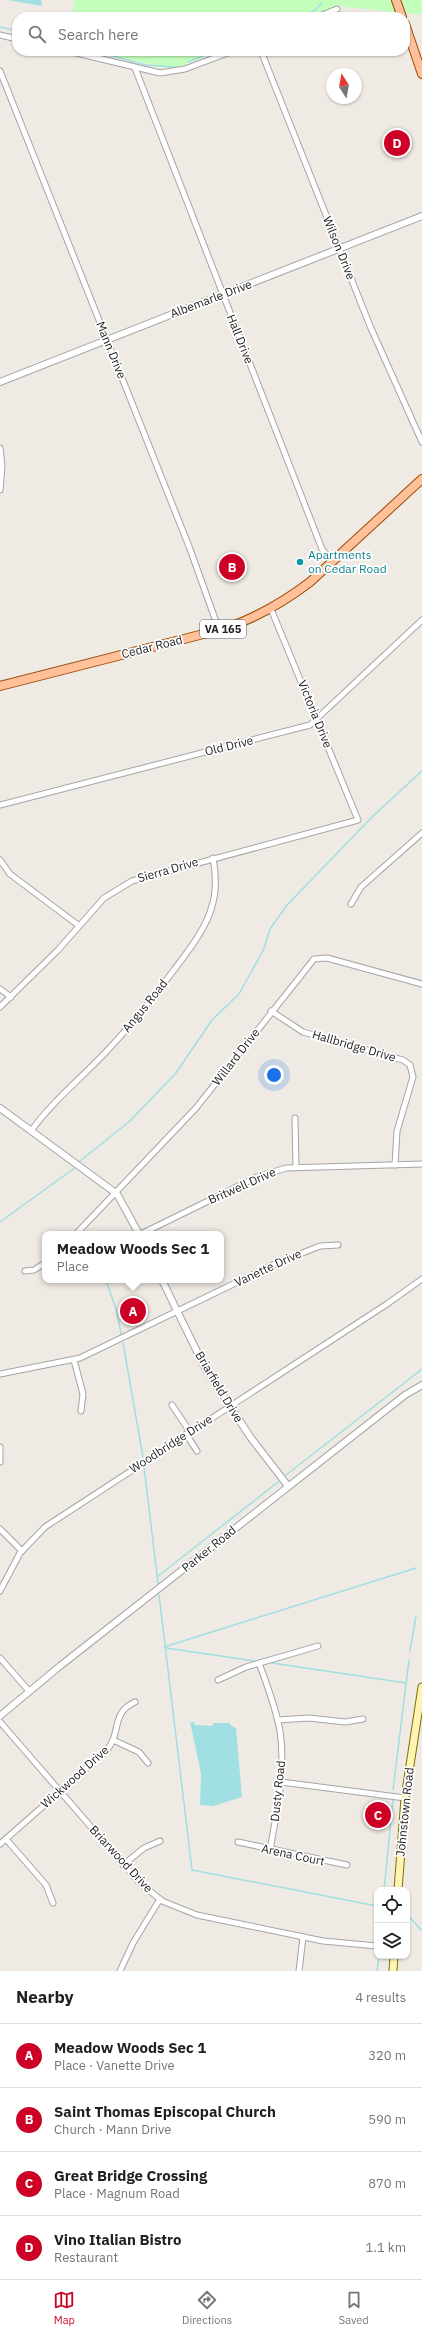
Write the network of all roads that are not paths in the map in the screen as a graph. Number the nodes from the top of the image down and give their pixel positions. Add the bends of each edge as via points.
1 (396, 0) edge
2 (337, 9) dead end
3 (330, 12) edge
4 (400, 12) edge
5 (0, 35) edge
6 (12, 38) edge
7 (410, 39) edge
8 (87, 56) edge
9 (219, 56) edge
10 (263, 56) edge
11 (134, 68) junction
12 (0, 71) edge
13 (422, 74) edge
14 (422, 216) edge
15 (339, 249) junction
16 (222, 294) junction
17 (107, 340) junction
18 (0, 382) edge
19 (422, 442) edge
20 (0, 448) edge
21 (422, 479) edge
22 (0, 490) edge
23 (332, 562) junction
24 (271, 609) junction
25 (422, 620) edge
26 (219, 630) junction
27 (0, 686) edge
28 (317, 719) junction
29 (0, 805) edge
30 (358, 820) joint
31 (422, 833) edge
32 (213, 858) junction
33 (0, 860) edge
34 (351, 904) dead end
35 (78, 925) junction
36 (422, 984) edge
37 (0, 989) edge
38 (11, 997) junction
39 (0, 1007) edge
40 (271, 1011) junction
41 (0, 1108) edge
42 (295, 1118) dead end
43 (31, 1131) junction
44 (422, 1164) edge
45 (395, 1165) junction
46 (296, 1167) junction
47 (116, 1193) junction
48 (79, 1231) edge
49 (138, 1231) edge
50 (146, 1231) edge
51 (338, 1245) dead end
52 (42, 1265) edge
53 (25, 1271) dead end
54 (422, 1278) edge
55 (163, 1283) edge
56 (177, 1312) junction
57 (74, 1360) junction
58 (0, 1374) edge
59 (422, 1385) edge
60 (172, 1405) dead end
61 (229, 1406) junction
62 (81, 1411) dead end
63 (188, 1433) junction
64 (0, 1447) edge
65 (197, 1451) dead end
66 (0, 1462) edge
67 (288, 1486) junction
68 (0, 1529) edge
69 (22, 1550) junction
70 (0, 1591) edge
71 (318, 1646) dead end
72 (0, 1658) edge
73 (259, 1663) junction
74 (218, 1680) dead end
75 (422, 1687) edge
76 (29, 1692) junction
77 (135, 1702) dead end
78 (0, 1716) edge
79 (363, 1719) dead end
80 (278, 1720) junction
81 (0, 1722) edge
82 (113, 1740) junction
83 (148, 1763) dead end
84 (282, 1782) junction
85 (60, 1792) junction
86 (405, 1798) junction
87 (6, 1839) junction
88 (160, 1841) dead end
89 (238, 1842) dead end
90 (0, 1844) edge
91 (270, 1850) junction
92 (123, 1865) junction
93 (347, 1865) dead end
94 (398, 1887) edge
95 (160, 1899) junction
96 (53, 1903) dead end
97 (303, 1937) junction
98 (374, 1946) edge
99 (394, 1959) edge
100 (120, 1971) edge
101 (299, 1971) edge
102 (393, 1971) edge

1 - 4 main road
2 - 3 street
5 - 6 street
7 - 13 main road
8 - 11 street
9 - 11 street via 181,71 160,73
10 - 15 street, Wilson Drive
11 - 16 street, Hall Drive
12 - 17 street, Mann Drive
14 - 15 street, Albemarle Drive
15 - 16 street, Albemarle Drive
15 - 19 street, Wilson Drive
16 - 17 street, Albemarle Drive
16 - 23 street, Hall Drive via 322,549
17 - 18 street, Albemarle Drive
17 - 26 street, Mann Drive via 190,549
20 - 22 street
21 - 23 main road, Cedar Road / VA 165
23 - 24 main road, Cedar Road / VA 165 via 300,590
24 - 26 main road, Cedar Road / VA 165
24 - 28 street, Victoria Drive
25 - 28 street, Old Drive
26 - 27 main road, Cedar Road / VA 165
28 - 29 street, Old Drive via 310,725
28 - 30 street, Victoria Drive
30 - 32 street, Sierra Drive
31 - 34 street via 361,888
32 - 35 street, Sierra Drive via 132,881 104,898
32 - 43 street, Angus Road via 216,888 213,905 204,925 181,960 143,1011 53,1103
33 - 35 street via 10,874
35 - 38 street, Sierra Drive via 58,950
36 - 40 street, Willard Drive via 340,961 318,958 310,962
37 - 38 street
38 - 39 street, Sierra Drive
40 - 45 street, Hallbridge Drive via 303,1032 403,1060 410,1065 413,1077 397,1131
40 - 47 street, Willard Drive via 196,1108
41 - 43 street
42 - 46 street
43 - 47 street
44 - 45 street, Britwell Drive
45 - 46 street, Britwell Drive
46 - 50 street, Britwell Drive via 257,1177
47 - 48 street, Willard Drive
47 - 49 street
51 - 56 street, Vanette Drive via 320,1246 283,1260
52 - 53 street via 34,1270
54 - 61 street, Woodbridge Drive via 387,1304
55 - 56 street, Briarfield Drive
56 - 57 street, Vanette Drive
56 - 61 street, Briarfield Drive via 205,1368
57 - 58 street, Vanette Drive
57 - 62 street via 83,1394
59 - 67 street, Parker Road via 405,1395
60 - 63 street
61 - 63 street, Woodbridge Drive
61 - 67 street, Briarfield Drive
63 - 65 street
63 - 69 street, Woodbridge Drive via 55,1519 38,1532
64 - 66 street
67 - 76 street, Parker Road
68 - 69 street
69 - 70 street, Woodbridge Drive
71 - 73 street
72 - 76 street
73 - 74 street
73 - 80 street, Dusty Road
75 - 86 main road, Johnstown Road
76 - 78 street, Parker Road
77 - 82 street, Wickwood Drive via 121,1712
79 - 80 street via 345,1722 309,1718
80 - 84 street, Dusty Road via 282,1748
81 - 85 street, Briarwood Drive
82 - 83 street via 139,1752
82 - 85 street, Wickwood Drive via 106,1751
84 - 86 street
84 - 91 street, Dusty Road
85 - 87 street, Wickwood Drive
85 - 92 street, Briarwood Drive
86 - 94 main road, Johnstown Road
87 - 90 street, Wickwood Drive
87 - 96 street via 46,1885
88 - 92 street via 144,1848
89 - 91 street, Arena Court
91 - 93 street, Arena Court
92 - 95 street, Briarwood Drive
95 - 97 street, Briarwood Drive via 196,1915
95 - 100 street via 132,1943
97 - 98 street, Briarwood Drive
97 - 101 street
99 - 102 main road

